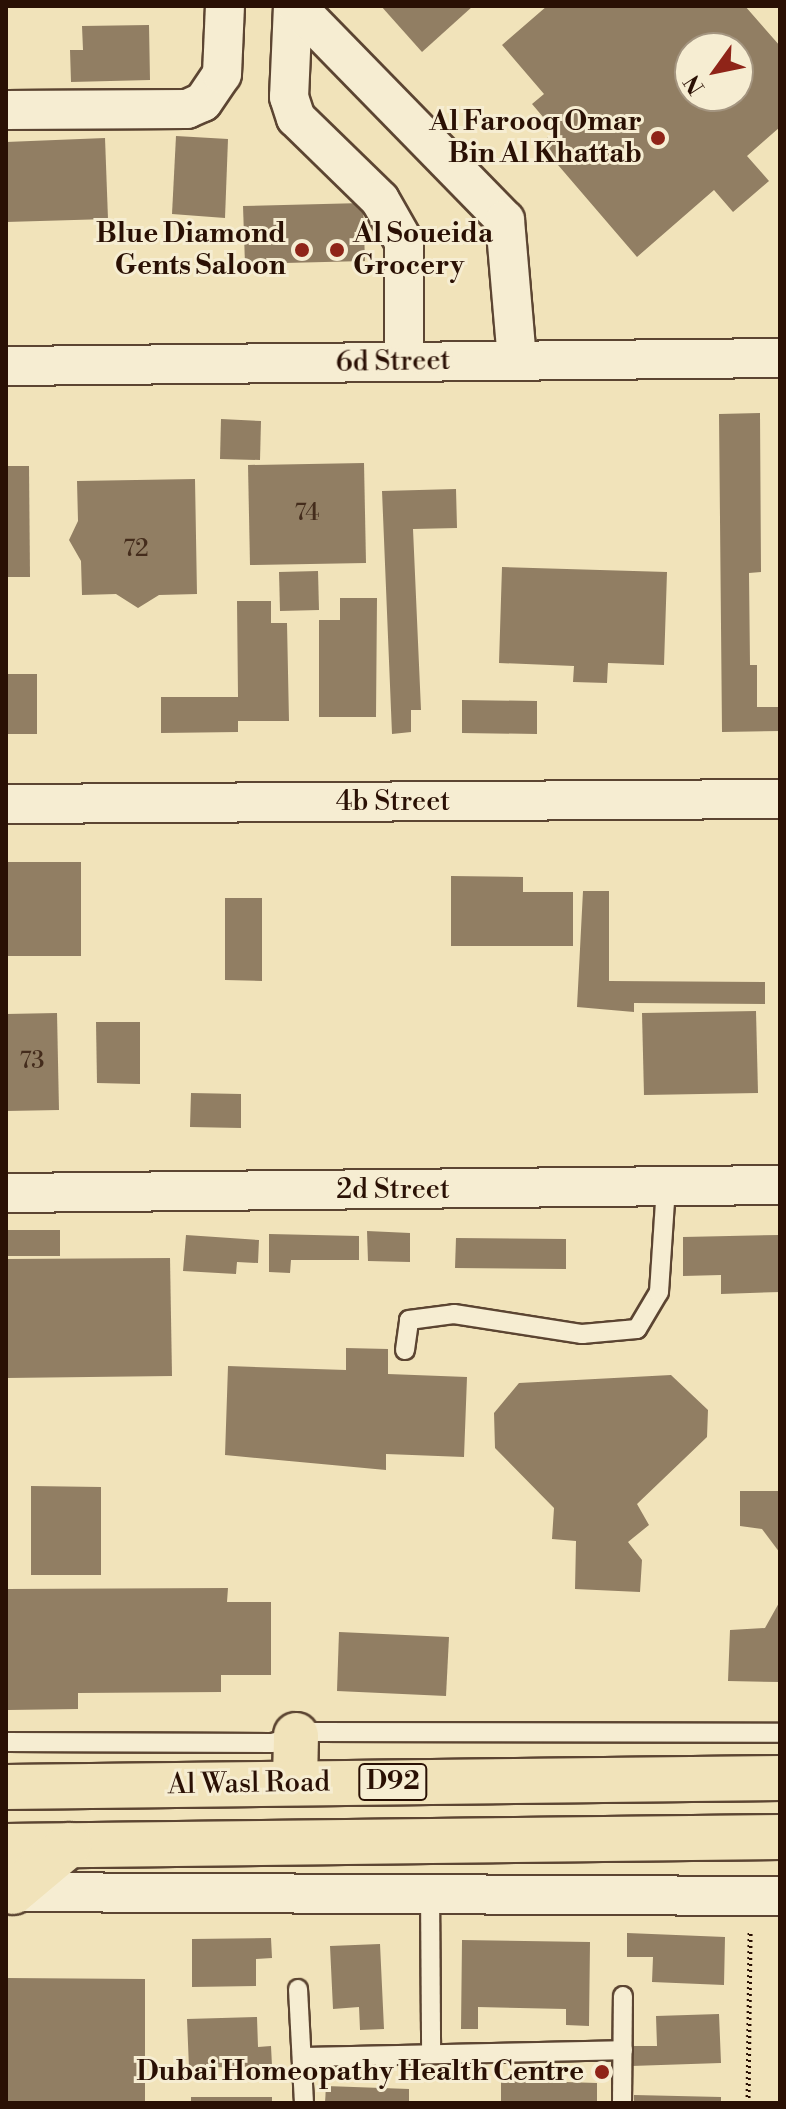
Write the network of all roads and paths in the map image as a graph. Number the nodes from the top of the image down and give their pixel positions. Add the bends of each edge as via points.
1 (225, 6) edge
2 (295, 6) edge
3 (6, 110) edge
4 (780, 358) edge
5 (517, 360) junction
6 (404, 361) junction
7 (6, 366) edge
8 (780, 799) edge
9 (6, 804) edge
10 (780, 1185) edge
11 (666, 1187) junction
12 (6, 1193) edge
13 (405, 1350) dead end
14 (780, 1733) edge
15 (296, 1735) junction
16 (6, 1742) edge
17 (780, 1778) edge
18 (295, 1783) junction
19 (6, 1787) edge
20 (780, 1837) edge
21 (69, 1845) junction
22 (6, 1846) edge
23 (430, 1891) junction
24 (9, 1892) edge
25 (765, 1895) edge
26 (298, 1989) dead end
27 (623, 1996) dead end
28 (623, 2050) junction
29 (431, 2054) junction
30 (302, 2057) junction
31 (304, 2103) edge
32 (622, 2103) edge
33 (748, 2103) edge

1 - 3 street via 222,74 203,102 187,109
2 - 5 street via 505,220
2 - 6 street via 289,97 296,118 380,200 404,242
4 - 5 street, 6d Street
5 - 6 street, 6d Street
6 - 7 street, 6d Street
8 - 9 street, 4b Street
10 - 11 street, 2d Street
11 - 12 street, 2d Street
11 - 13 lane via 659,1292 637,1329 582,1334 454,1314 409,1320
14 - 15 lane
15 - 16 lane via 272,1743
15 - 18 main road
17 - 18 main road, Al Wasl Road / D92
18 - 19 main road, Al Wasl Road / D92
20 - 21 main road, Al Wasl Road / D92
21 - 22 main road, Al Wasl Road / D92
21 - 24 main road
23 - 24 street
23 - 25 street
23 - 29 lane
25 - 33 path
26 - 30 lane
27 - 28 lane
28 - 29 lane
28 - 32 lane
29 - 30 lane
30 - 31 lane

